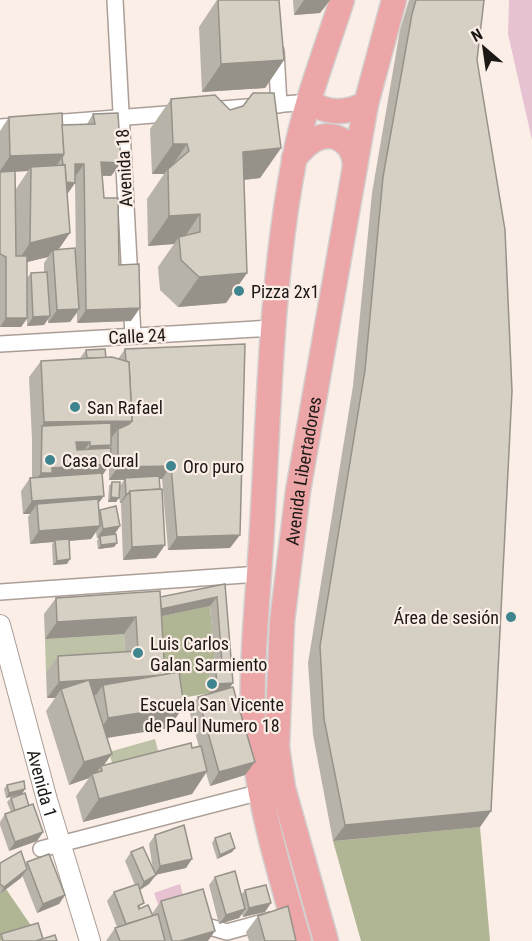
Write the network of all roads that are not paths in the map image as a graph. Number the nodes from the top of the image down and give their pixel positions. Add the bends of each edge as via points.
1 (115, 0) edge
2 (342, 0) edge
3 (394, 0) edge
4 (275, 35) edge
5 (309, 102) junction
6 (366, 104) junction
7 (279, 105) junction
8 (121, 117) junction
9 (0, 127) edge
10 (294, 158) junction
11 (355, 166) junction
12 (273, 328) junction
13 (133, 336) junction
14 (0, 344) edge
15 (260, 574) junction
16 (0, 592) edge
17 (1, 629) edge
18 (261, 792) junction
19 (50, 846) junction
20 (292, 914) junction
21 (210, 927) edge
22 (90, 941) edge
23 (299, 941) edge
24 (326, 941) edge

1 - 8 street, Avenida 18
2 - 5 main road, Avenida Libertadores
3 - 6 main road, Avenida Libertadores
4 - 7 street
5 - 6 main road via 337,113
5 - 7 street
5 - 10 main road, Avenida Libertadores
6 - 11 main road, Avenida Libertadores
7 - 8 street
8 - 9 street
8 - 13 street, Avenida 18
10 - 11 main road via 319,137 335,137 348,145
10 - 12 main road, Avenida Libertadores
11 - 24 main road, Avenida Libertadores via 296,507 277,704 277,747 283,788
12 - 13 street, Calle 24
12 - 15 main road, Avenida Libertadores
13 - 14 street, Calle 24
15 - 16 street
15 - 18 main road, Avenida Libertadores via 253,708
17 - 19 street, Avenida 1
18 - 19 street
18 - 20 main road, Avenida Libertadores
19 - 22 street, Avenida 1
20 - 21 street via 227,932
20 - 23 main road, Avenida Libertadores

